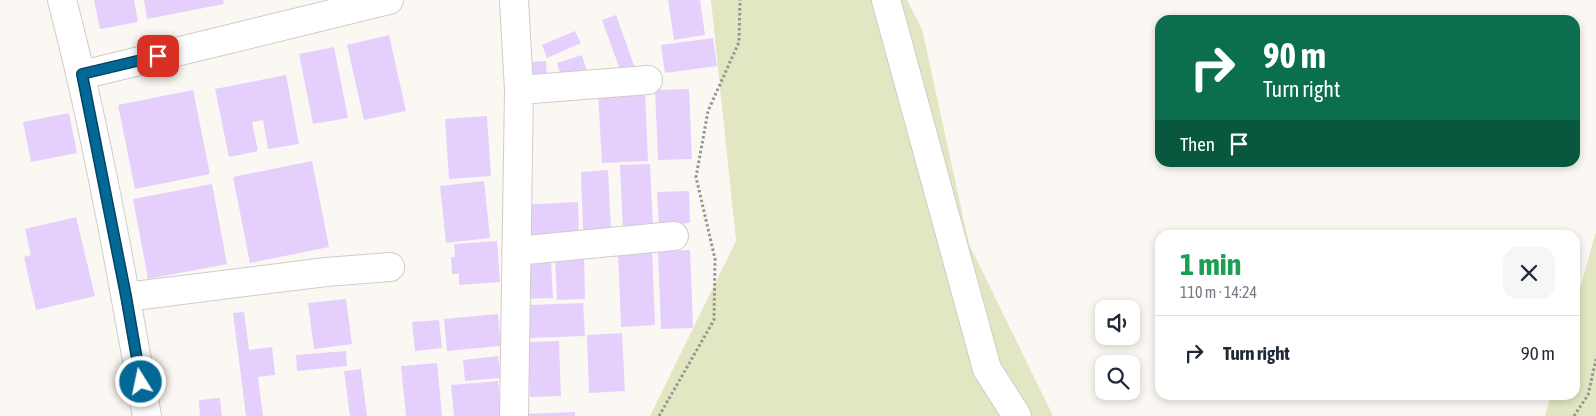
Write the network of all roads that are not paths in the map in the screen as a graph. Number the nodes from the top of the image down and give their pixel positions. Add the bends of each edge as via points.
1 (62, 0) edge
2 (389, 0) edge
3 (514, 0) edge
4 (886, 0) edge
5 (82, 74) junction
6 (648, 80) dead end
7 (519, 90) junction
8 (674, 236) dead end
9 (516, 250) junction
10 (390, 267) dead end
11 (126, 296) junction
12 (147, 416) edge
13 (514, 416) edge
14 (1017, 416) edge

1 - 5 street
2 - 5 street
3 - 7 street
4 - 14 street via 987,369
5 - 11 street
6 - 7 street
7 - 9 street
8 - 9 street
9 - 13 street
10 - 11 street
11 - 12 street

